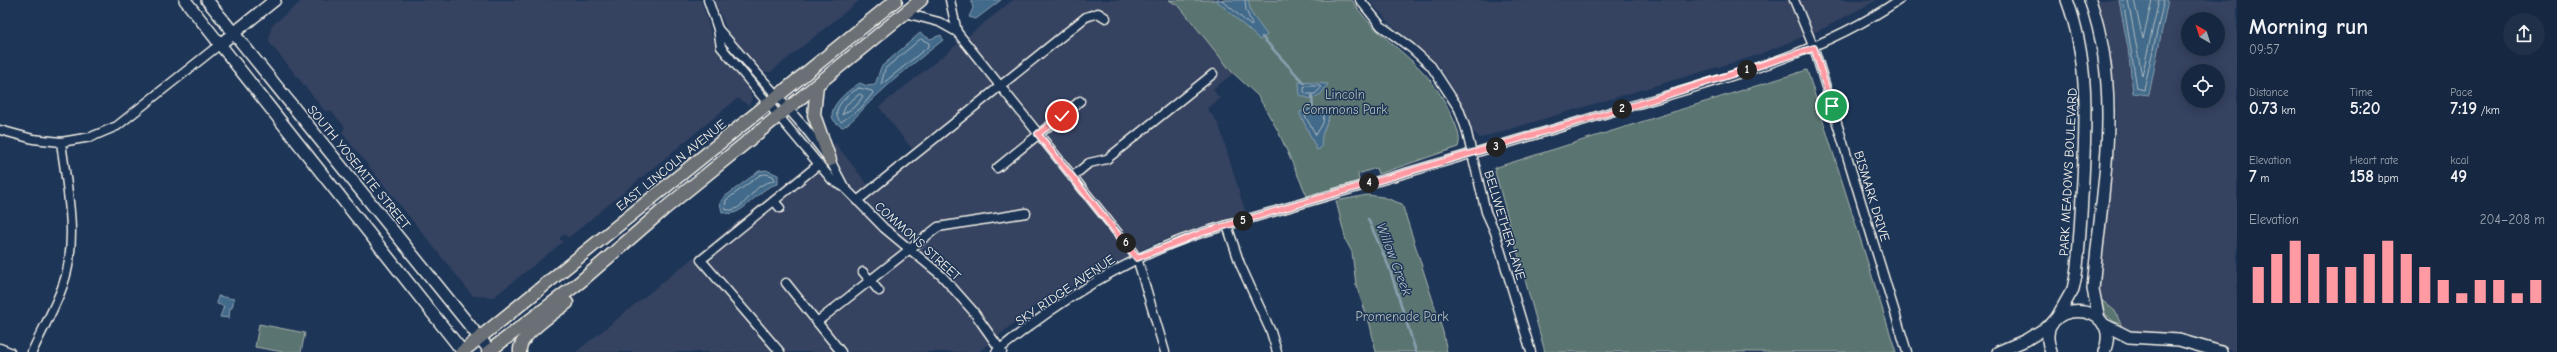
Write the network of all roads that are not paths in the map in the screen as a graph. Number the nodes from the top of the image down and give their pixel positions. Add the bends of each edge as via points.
1 (185, 0) edge
2 (207, 0) edge
3 (275, 0) edge
4 (708, 0) edge
5 (896, 0) edge
6 (921, 0) edge
7 (950, 0) edge
8 (1360, 0) edge
9 (1794, 0) edge
10 (1899, 0) edge
11 (2067, 0) edge
12 (2090, 0) edge
13 (904, 13) junction
14 (1106, 18) dead end
15 (718, 29) junction
16 (957, 32) junction
17 (234, 33) junction
18 (219, 45) junction
19 (1814, 48) junction
20 (1213, 74) dead end
21 (817, 85) junction
22 (1001, 87) junction
23 (777, 98) junction
24 (1080, 101) dead end
25 (767, 105) junction
26 (788, 108) junction
27 (778, 116) junction
28 (0, 130) edge
29 (1038, 134) junction
30 (61, 142) junction
31 (1472, 154) junction
32 (830, 160) junction
33 (818, 164) junction
34 (996, 168) dead end
35 (1072, 177) junction
36 (844, 187) junction
37 (774, 201) junction
38 (857, 201) junction
39 (780, 208) dead end
40 (1026, 213) dead end
41 (1227, 226) junction
42 (910, 248) junction
43 (1137, 258) junction
44 (863, 272) dead end
45 (870, 280) junction
46 (580, 282) junction
47 (786, 283) dead end
48 (879, 291) dead end
49 (2054, 321) junction
50 (817, 322) junction
51 (2101, 322) junction
52 (480, 339) junction
53 (0, 348) edge
54 (1000, 351) edge
55 (10, 352) edge
56 (32, 352) edge
57 (463, 352) edge
58 (490, 352) edge
59 (520, 352) edge
60 (780, 352) edge
61 (841, 352) edge
62 (1165, 352) edge
63 (1277, 352) edge
64 (1531, 352) edge
65 (1906, 352) edge
66 (1998, 352) edge
67 (2051, 352) edge
68 (2104, 352) edge
69 (2221, 352) edge

1 - 18 main road
2 - 17 main road, SOUTH YOSEMITE STREET
3 - 17 main road
4 - 15 street, COMMONS STREET
5 - 23 main road, EAST LINCOLN AVENUE
6 - 13 main road
7 - 16 street
8 - 31 street, BELLWETHER LANE via 1381,26 1417,52 1439,75 1459,109
9 - 19 street, BISMARK DRIVE
10 - 19 street, SKY RIDGE AVENUE
11 - 49 main road, PARK MEADOWS BOULEVARD via 2080,42 2086,86 2086,136 2076,274 2073,289
12 - 51 main road via 2101,37 2109,101 2093,289
13 - 16 street via 940,22
13 - 21 main road
14 - 22 street via 1098,13 1086,17
15 - 23 street, COMMONS STREET
15 - 25 street, COMMONS STREET via 721,47
16 - 22 street
17 - 18 main road
17 - 52 main road, SOUTH YOSEMITE STREET
18 - 30 street via 117,126 91,137
18 - 57 main road
19 - 31 street, SKY RIDGE AVENUE via 1660,98
19 - 65 street, BISMARK DRIVE
20 - 35 street via 1107,159 1089,163
21 - 26 main road
21 - 32 main road via 814,115
22 - 29 street
22 - 38 street
23 - 25 main road, EAST LINCOLN AVENUE
23 - 26 street, COMMONS STREET
24 - 29 street
25 - 27 street, COMMONS STREET
25 - 52 main road, EAST LINCOLN AVENUE
26 - 27 main road
26 - 32 street, COMMONS STREET
27 - 33 street, COMMONS STREET
27 - 46 main road
28 - 30 street via 33,140
29 - 34 street
29 - 35 street
30 - 56 street via 71,251 63,285
31 - 41 street, SKY RIDGE AVENUE
31 - 64 street, BELLWETHER LANE via 1486,212 1495,232
32 - 36 street, COMMONS STREET
33 - 36 street, COMMONS STREET via 832,180
33 - 37 street
35 - 43 street
36 - 38 street, COMMONS STREET
37 - 39 street
37 - 60 street via 701,260
38 - 42 street, COMMONS STREET via 884,228
40 - 42 street via 938,227
41 - 43 street, SKY RIDGE AVENUE via 1179,240
41 - 63 street
42 - 45 street
42 - 54 street, COMMONS STREET via 942,276 973,311
43 - 54 street, SKY RIDGE AVENUE via 1092,284
43 - 62 street
44 - 45 street
45 - 48 street
45 - 50 street
46 - 58 main road
46 - 59 main road via 576,295 526,336 520,344
47 - 50 street
49 - 51 main road via 2074,310 2088,312
49 - 66 main road via 2026,340
49 - 67 main road via 2048,338
50 - 61 street
51 - 68 main road via 2107,337
51 - 69 main road via 2129,337 2179,340
52 - 57 main road, EAST LINCOLN AVENUE
52 - 58 main road, SOUTH YOSEMITE STREET
53 - 55 street

